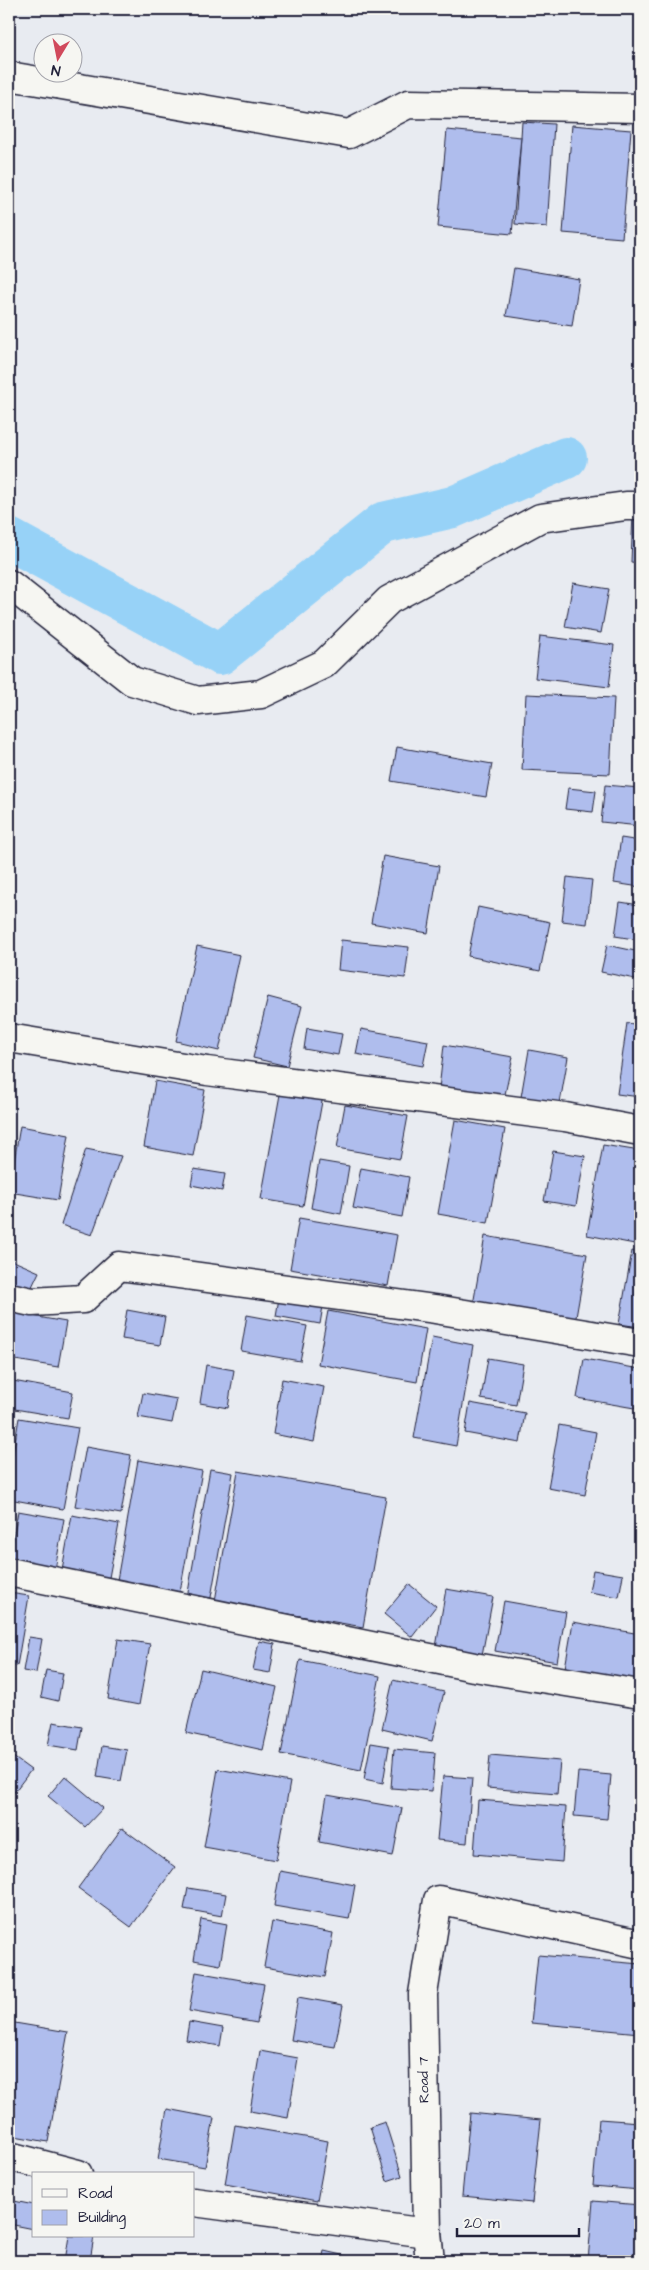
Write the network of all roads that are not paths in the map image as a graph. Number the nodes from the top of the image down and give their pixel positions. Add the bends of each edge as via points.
1 (9, 76) edge
2 (640, 108) edge
3 (640, 506) edge
4 (9, 584) edge
5 (9, 1038) edge
6 (640, 1132) edge
7 (9, 1297) edge
8 (640, 1343) edge
9 (9, 1572) edge
10 (640, 1694) edge
11 (640, 1944) edge
12 (9, 2156) edge
13 (70, 2172) edge
14 (195, 2202) edge
15 (427, 2233) junction
16 (430, 2261) edge

1 - 2 street via 349,134 408,104
3 - 4 street via 540,518 389,600 324,664 261,694 198,701 132,681
5 - 6 street via 207,1071 565,1118
7 - 8 street via 32,1302 83,1299 119,1266 436,1309
9 - 10 street via 474,1667
11 - 15 street, Road 7 via 438,1900 423,1994
12 - 13 street
14 - 15 street
15 - 16 street, Road 7

